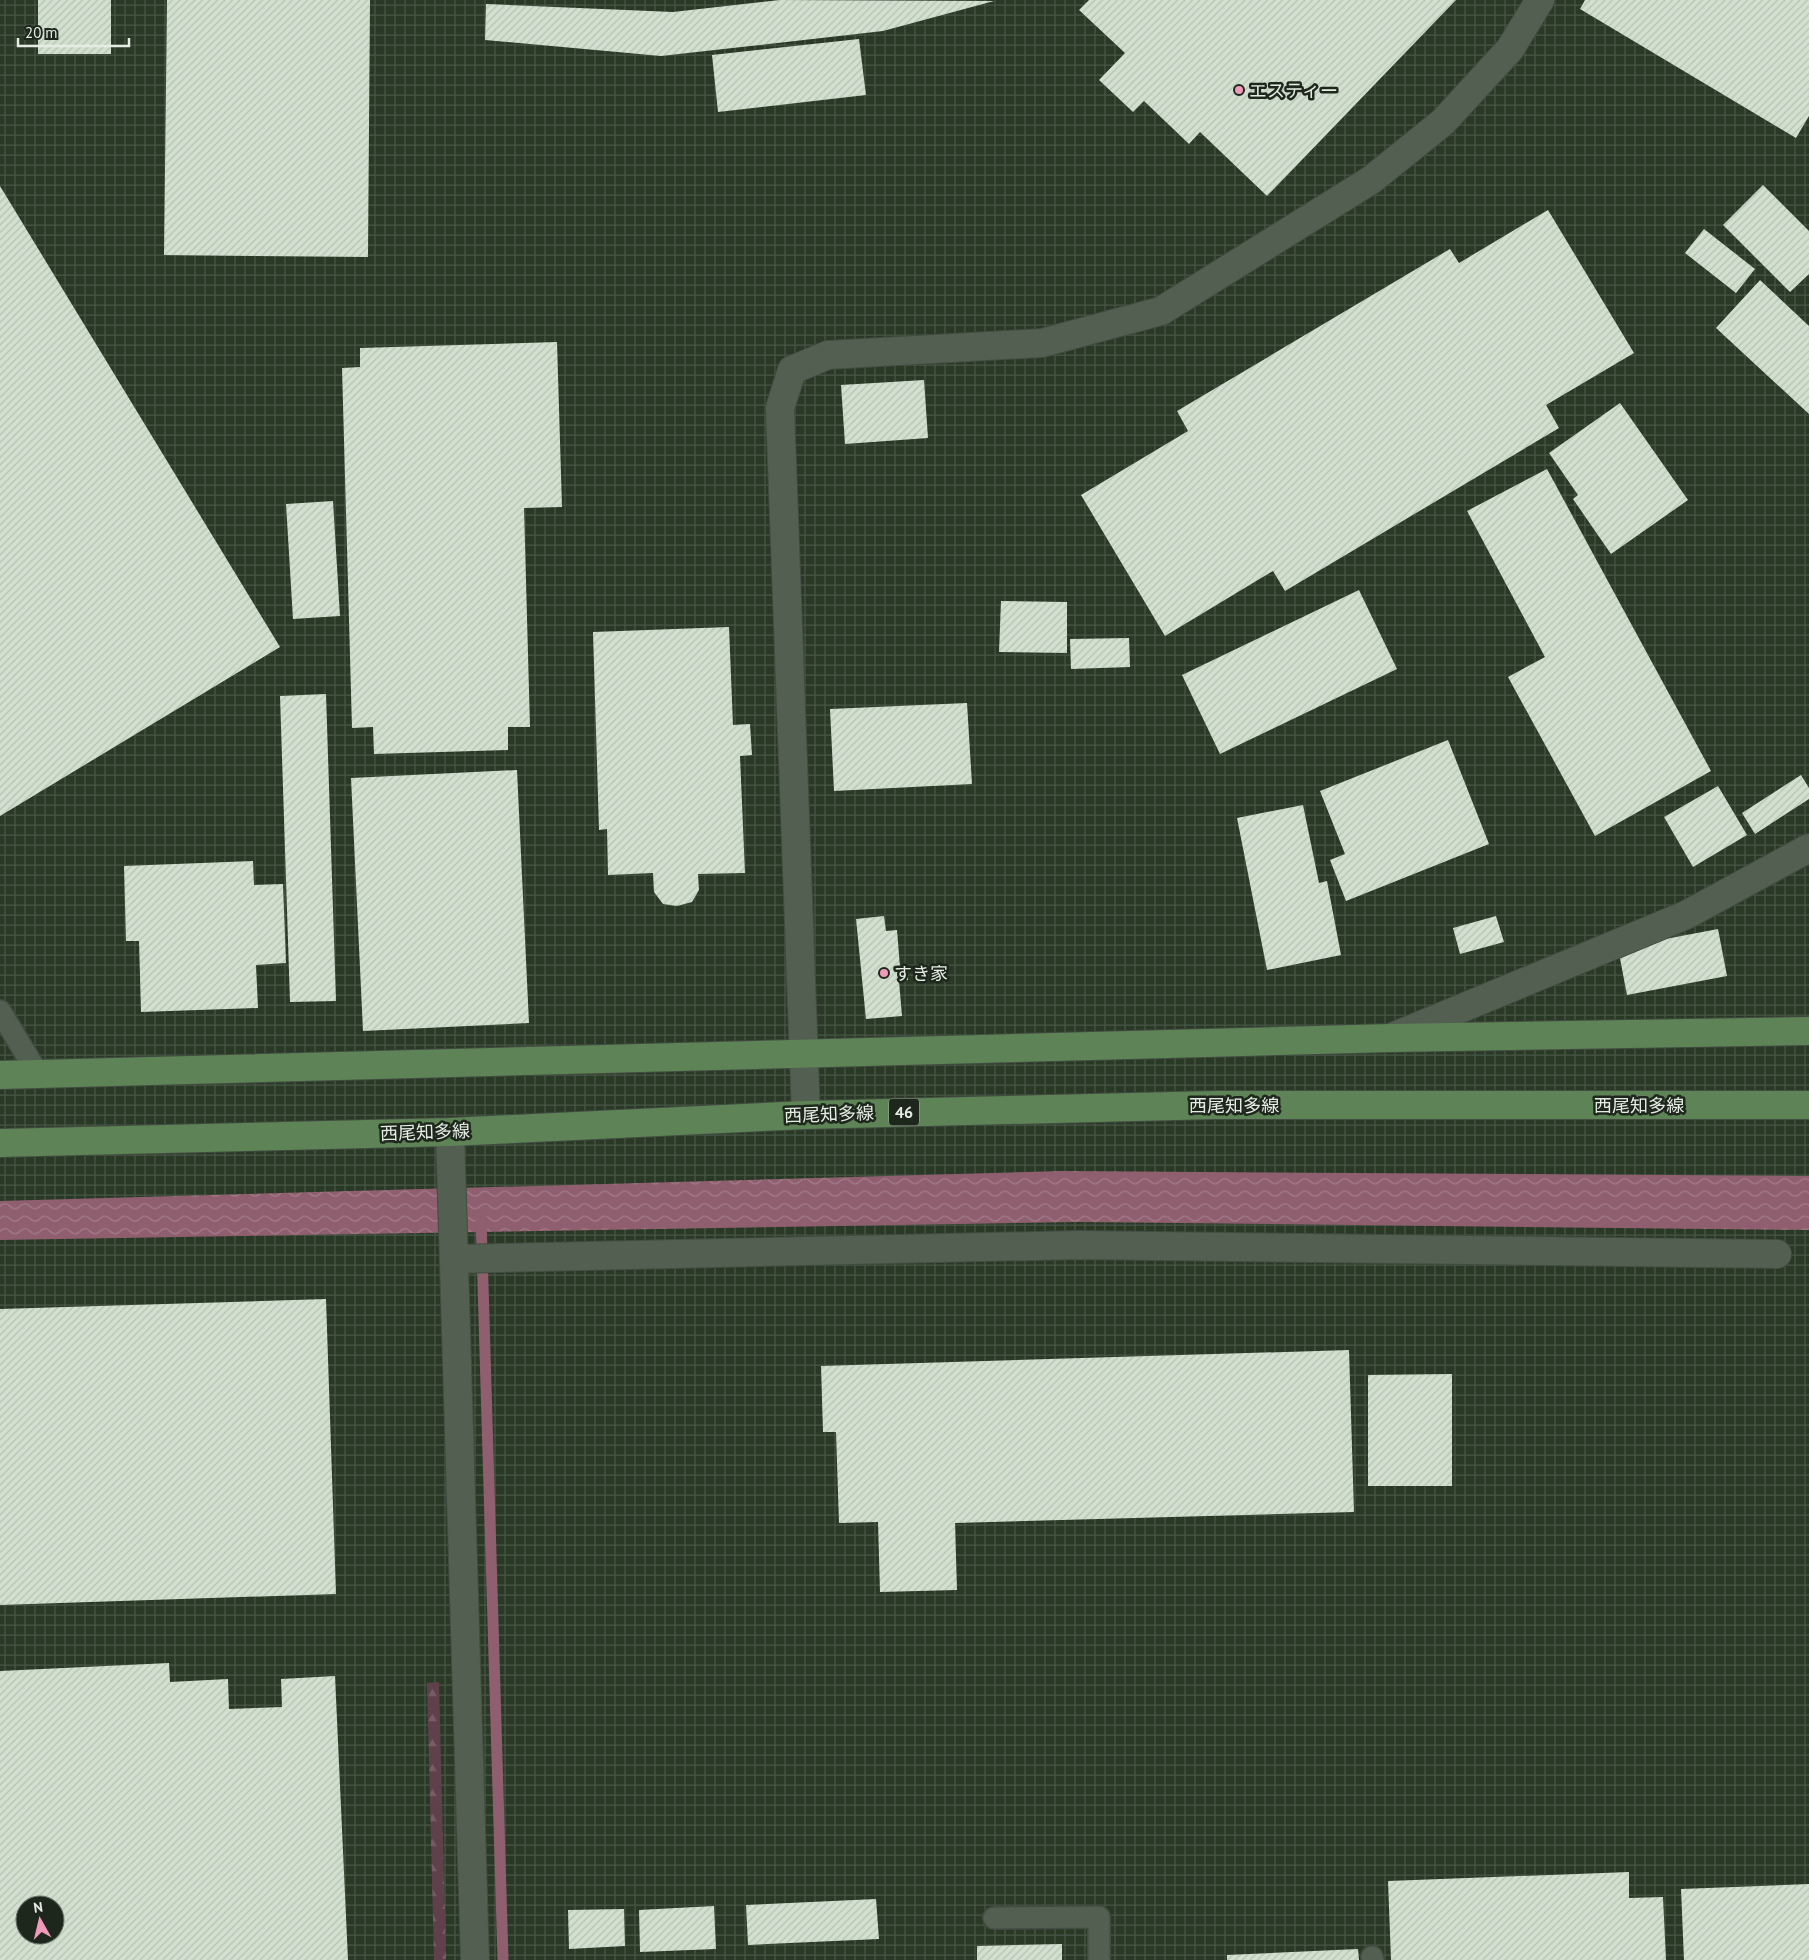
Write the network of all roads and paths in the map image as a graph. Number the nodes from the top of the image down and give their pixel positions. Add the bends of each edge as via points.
1 (1540, 0) edge
2 (1809, 848) edge
3 (0, 1011) edge
4 (1809, 1031) edge
5 (1390, 1038) junction
6 (803, 1054) junction
7 (38, 1074) junction
8 (0, 1075) edge
9 (1809, 1105) edge
10 (806, 1115) junction
11 (450, 1132) junction
12 (0, 1143) edge
13 (454, 1247) junction
14 (1777, 1254) dead end
15 (994, 1918) dead end
16 (475, 1960) edge
17 (1099, 1960) edge

1 - 6 street via 1510,49 1436,128 1371,180 1161,311 1042,343 828,355 792,370 780,408
2 - 5 street via 1686,915
3 - 7 lane
4 - 5 main road
5 - 6 main road
6 - 7 main road
6 - 10 street
7 - 8 main road
9 - 10 main road, 西尾知多線 / 46 via 1216,1105
10 - 11 main road, 西尾知多線 / 46
11 - 12 main road, 西尾知多線 / 46
11 - 13 street
13 - 14 street via 1079,1245
13 - 16 street
15 - 17 lane via 1099,1917

